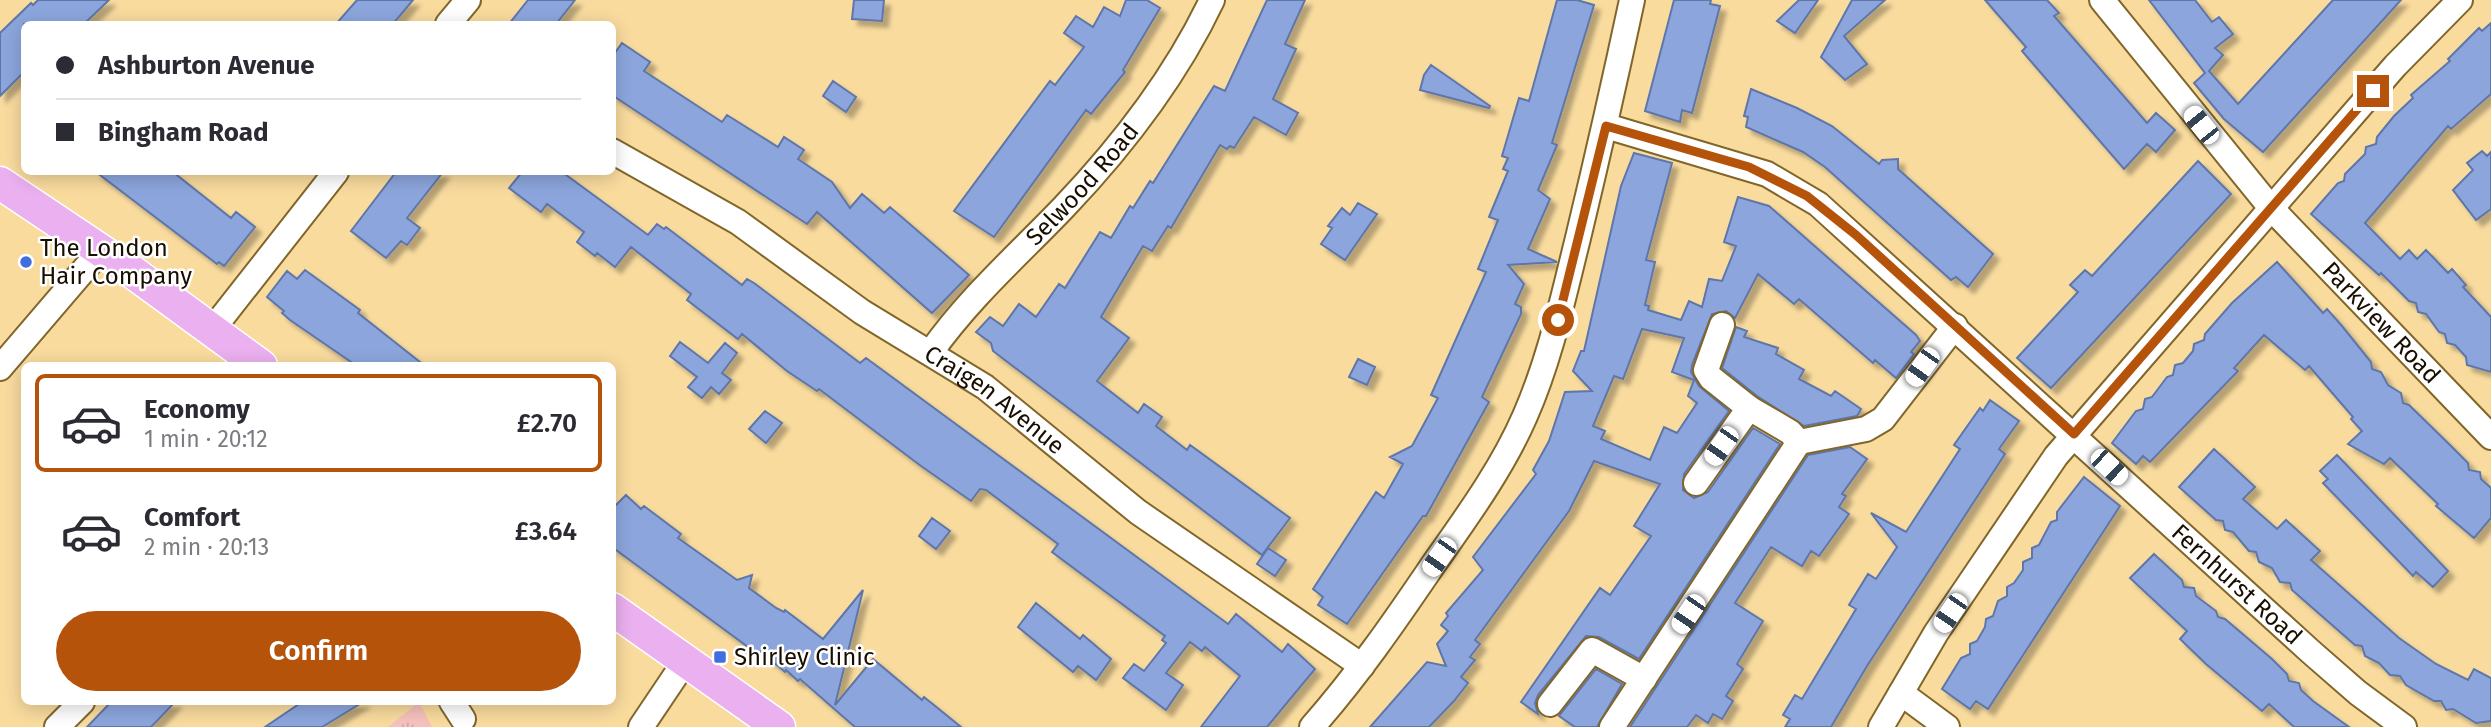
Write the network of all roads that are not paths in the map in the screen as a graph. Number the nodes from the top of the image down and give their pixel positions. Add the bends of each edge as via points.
1 (468, 0) edge
2 (1212, 0) edge
3 (1632, 0) edge
4 (2102, 0) edge
5 (2460, 0) edge
6 (450, 21) edge
7 (1606, 126) junction
8 (616, 153) edge
9 (334, 175) edge
10 (0, 183) edge
11 (2271, 208) junction
12 (101, 250) junction
13 (1722, 325) dead end
14 (1955, 326) junction
15 (212, 330) junction
16 (931, 352) junction
17 (256, 362) edge
18 (0, 368) edge
19 (1749, 408) junction
20 (2074, 434) junction
21 (2491, 438) edge
22 (1799, 442) junction
23 (1696, 483) dead end
24 (616, 612) edge
25 (686, 660) junction
26 (1362, 666) junction
27 (1644, 679) junction
28 (1900, 693) junction
29 (1550, 704) dead end
30 (79, 705) edge
31 (57, 727) edge
32 (641, 727) edge
33 (779, 727) edge
34 (1312, 727) edge
35 (1612, 727) edge
36 (1881, 727) edge
37 (1948, 727) edge
38 (2404, 727) edge

1 - 6 street
2 - 16 street, Selwood Road via 1182,60 1156,97 1094,173 962,312
3 - 7 street
4 - 11 street, Parkview Road
5 - 11 street via 2395,66
7 - 14 street, Fernhurst Road via 1749,167 1791,186 1835,217
7 - 26 street via 1554,331 1524,419 1480,496
8 - 16 street, Craigen Avenue via 729,217 862,312
9 - 15 street
10 - 12 main road
11 - 20 street
11 - 21 street, Parkview Road
12 - 15 main road
12 - 18 street
13 - 19 street via 1706,370
14 - 20 street, Fernhurst Road
14 - 22 street via 1883,419 1866,429
15 - 17 main road
16 - 26 street, Craigen Avenue via 1007,403 1143,516
19 - 22 street
19 - 23 street
20 - 28 street
20 - 38 street, Fernhurst Road via 2311,652
22 - 27 street
24 - 25 main road
25 - 32 street
25 - 33 main road
26 - 34 street
27 - 29 street via 1592,650
27 - 35 street
28 - 36 street
28 - 37 street
30 - 31 street

